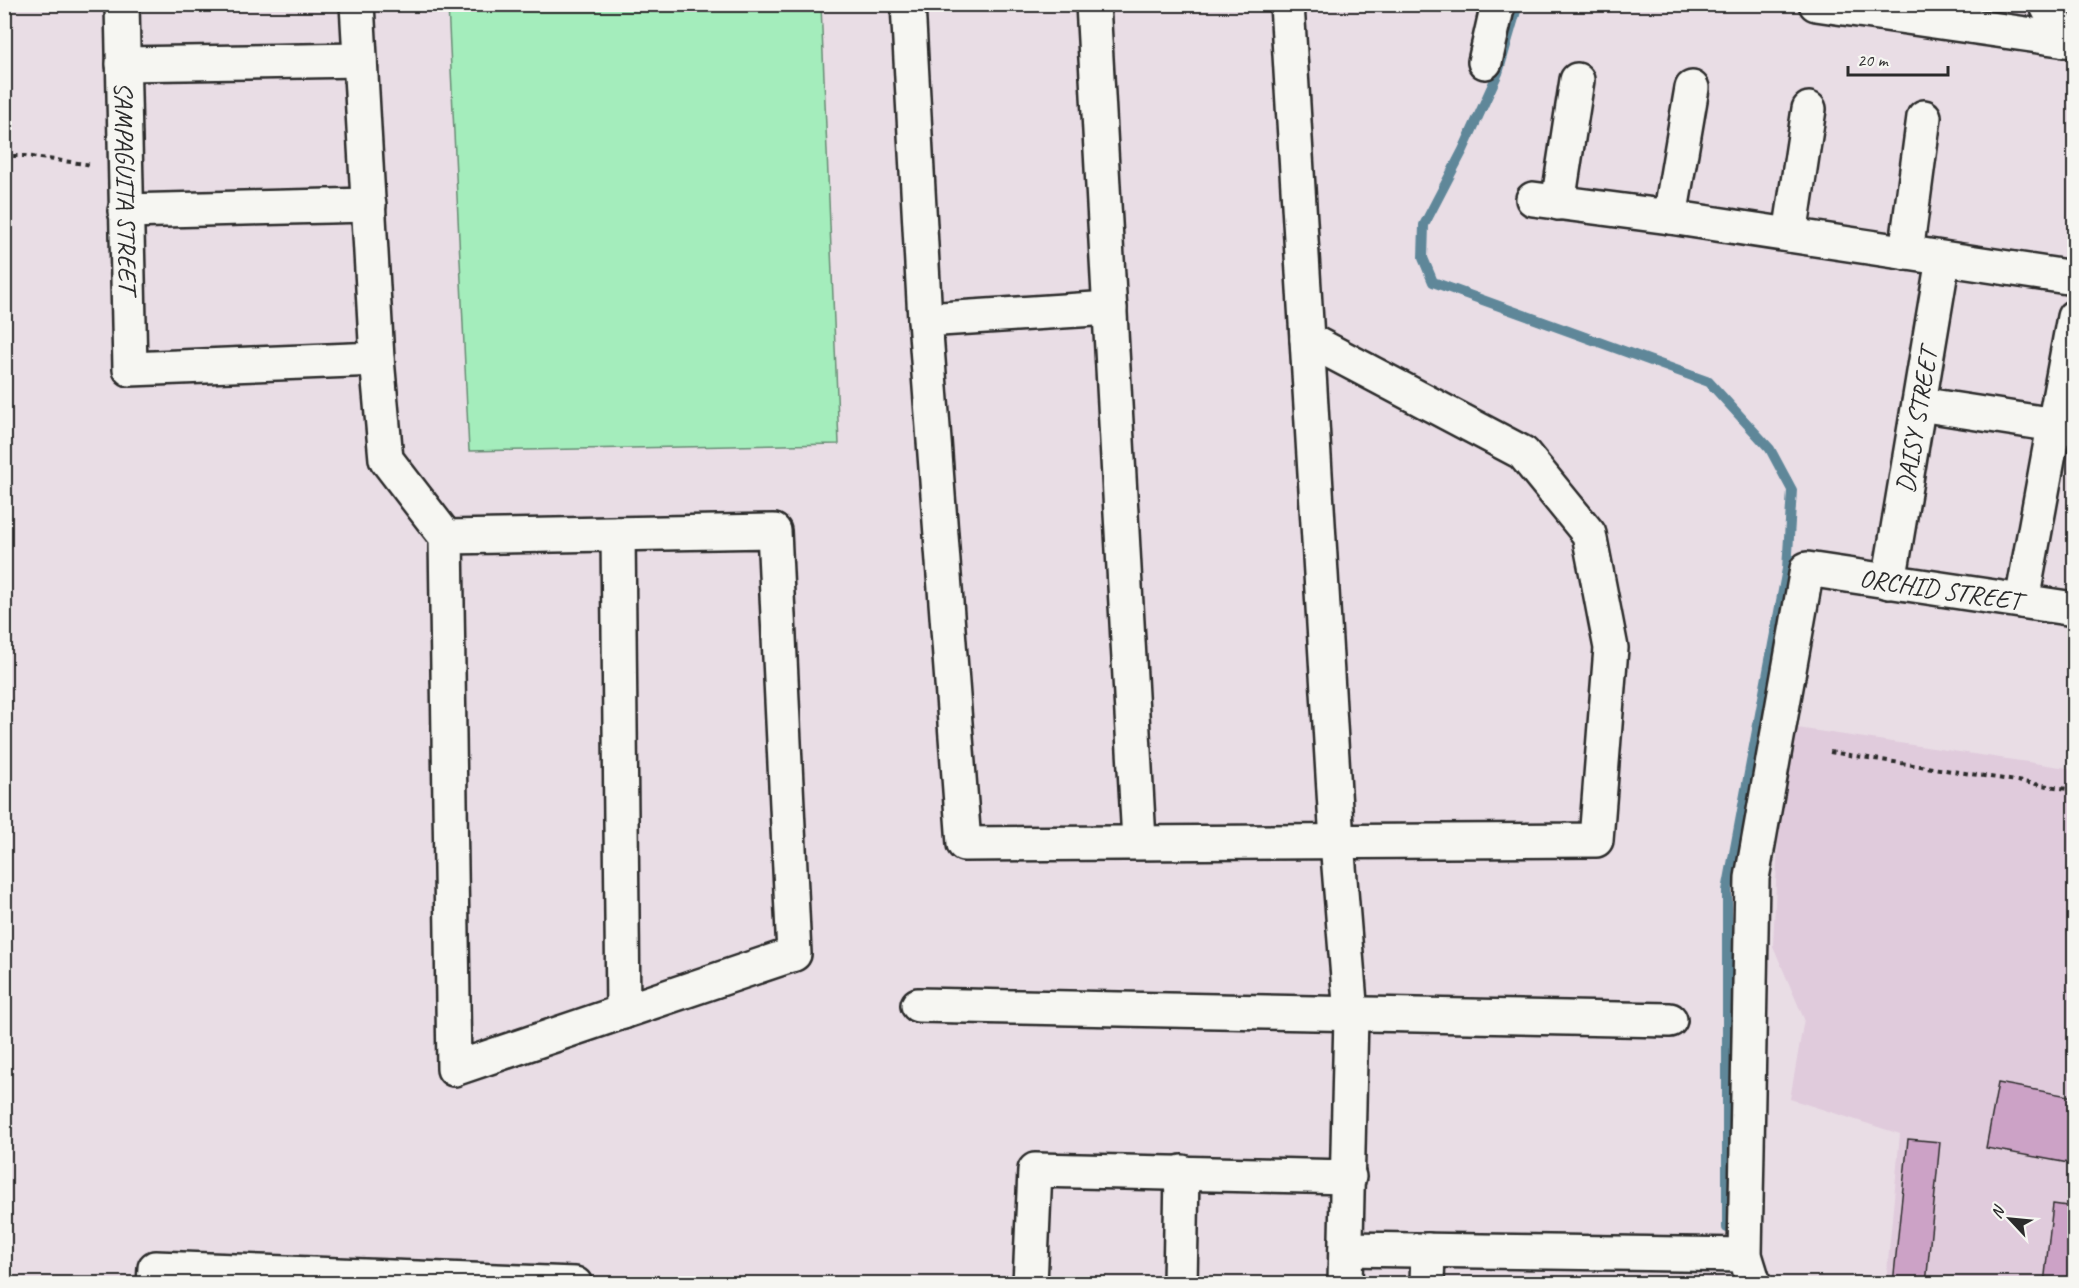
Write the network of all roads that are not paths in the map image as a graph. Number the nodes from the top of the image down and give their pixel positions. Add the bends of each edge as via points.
1 (122, 4) edge
2 (357, 4) edge
3 (908, 4) edge
4 (1093, 4) edge
5 (1287, 4) edge
6 (1498, 4) edge
7 (1816, 4) edge
8 (2046, 4) edge
9 (2070, 40) edge
10 (360, 60) junction
11 (1485, 62) dead end
12 (123, 64) junction
13 (1577, 80) dead end
14 (1692, 88) dead end
15 (1809, 109) dead end
16 (1924, 117) dead end
17 (369, 205) junction
18 (125, 211) junction
19 (1670, 217) junction
20 (1790, 235) junction
21 (1905, 253) junction
22 (1943, 259) junction
23 (2074, 278) edge
24 (1110, 308) junction
25 (2074, 317) edge
26 (924, 320) junction
27 (1307, 339) junction
28 (376, 359) junction
29 (1919, 404) junction
30 (2065, 426) edge
31 (618, 534) junction
32 (446, 537) junction
33 (1889, 582) junction
34 (2022, 602) junction
35 (2074, 609) edge
36 (1139, 841) junction
37 (1337, 842) junction
38 (918, 1005) dead end
39 (623, 1012) junction
40 (1351, 1014) junction
41 (1670, 1020) dead end
42 (1182, 1172) junction
43 (1348, 1177) junction
44 (1346, 1249) junction
45 (1428, 1250) junction
46 (1750, 1269) edge
47 (297, 1278) edge
48 (440, 1281) edge
49 (154, 1284) edge
50 (575, 1284) edge
51 (1030, 1284) edge
52 (1180, 1284) edge
53 (1345, 1284) edge
54 (1427, 1284) edge

1 - 12 street, SAMPAGUITA STREET
2 - 10 street
3 - 26 street
4 - 24 street
5 - 27 street
6 - 11 street
7 - 9 street
8 - 9 street
10 - 12 street
10 - 17 street
12 - 18 street, SAMPAGUITA STREET
13 - 19 street via 1546,201
14 - 19 street
15 - 20 street
16 - 21 street
17 - 18 street
17 - 28 street
18 - 28 street, SAMPAGUITA STREET via 130,369
19 - 20 street
20 - 21 street
21 - 22 street
22 - 23 street
22 - 29 street, DAISY STREET
24 - 26 street
24 - 36 street
25 - 30 street
26 - 36 street via 964,844
27 - 37 street
27 - 37 street via 1523,453 1589,534 1611,648 1596,840
28 - 32 street via 386,459
29 - 30 street
29 - 33 street, DAISY STREET
30 - 34 street
31 - 32 street
31 - 39 street
31 - 39 street via 774,531 794,954
32 - 39 street via 454,1069
33 - 34 street, ORCHID STREET
33 - 46 street, ORCHID STREET via 1807,569 1752,878
34 - 35 street, ORCHID STREET
36 - 37 street
37 - 40 street
38 - 40 street
40 - 41 street
40 - 43 street
42 - 43 street
42 - 51 street via 1035,1170
42 - 52 street
43 - 44 street
44 - 45 street
44 - 53 street
45 - 46 street
45 - 54 street
47 - 48 street
47 - 49 street via 155,1268
48 - 50 street

